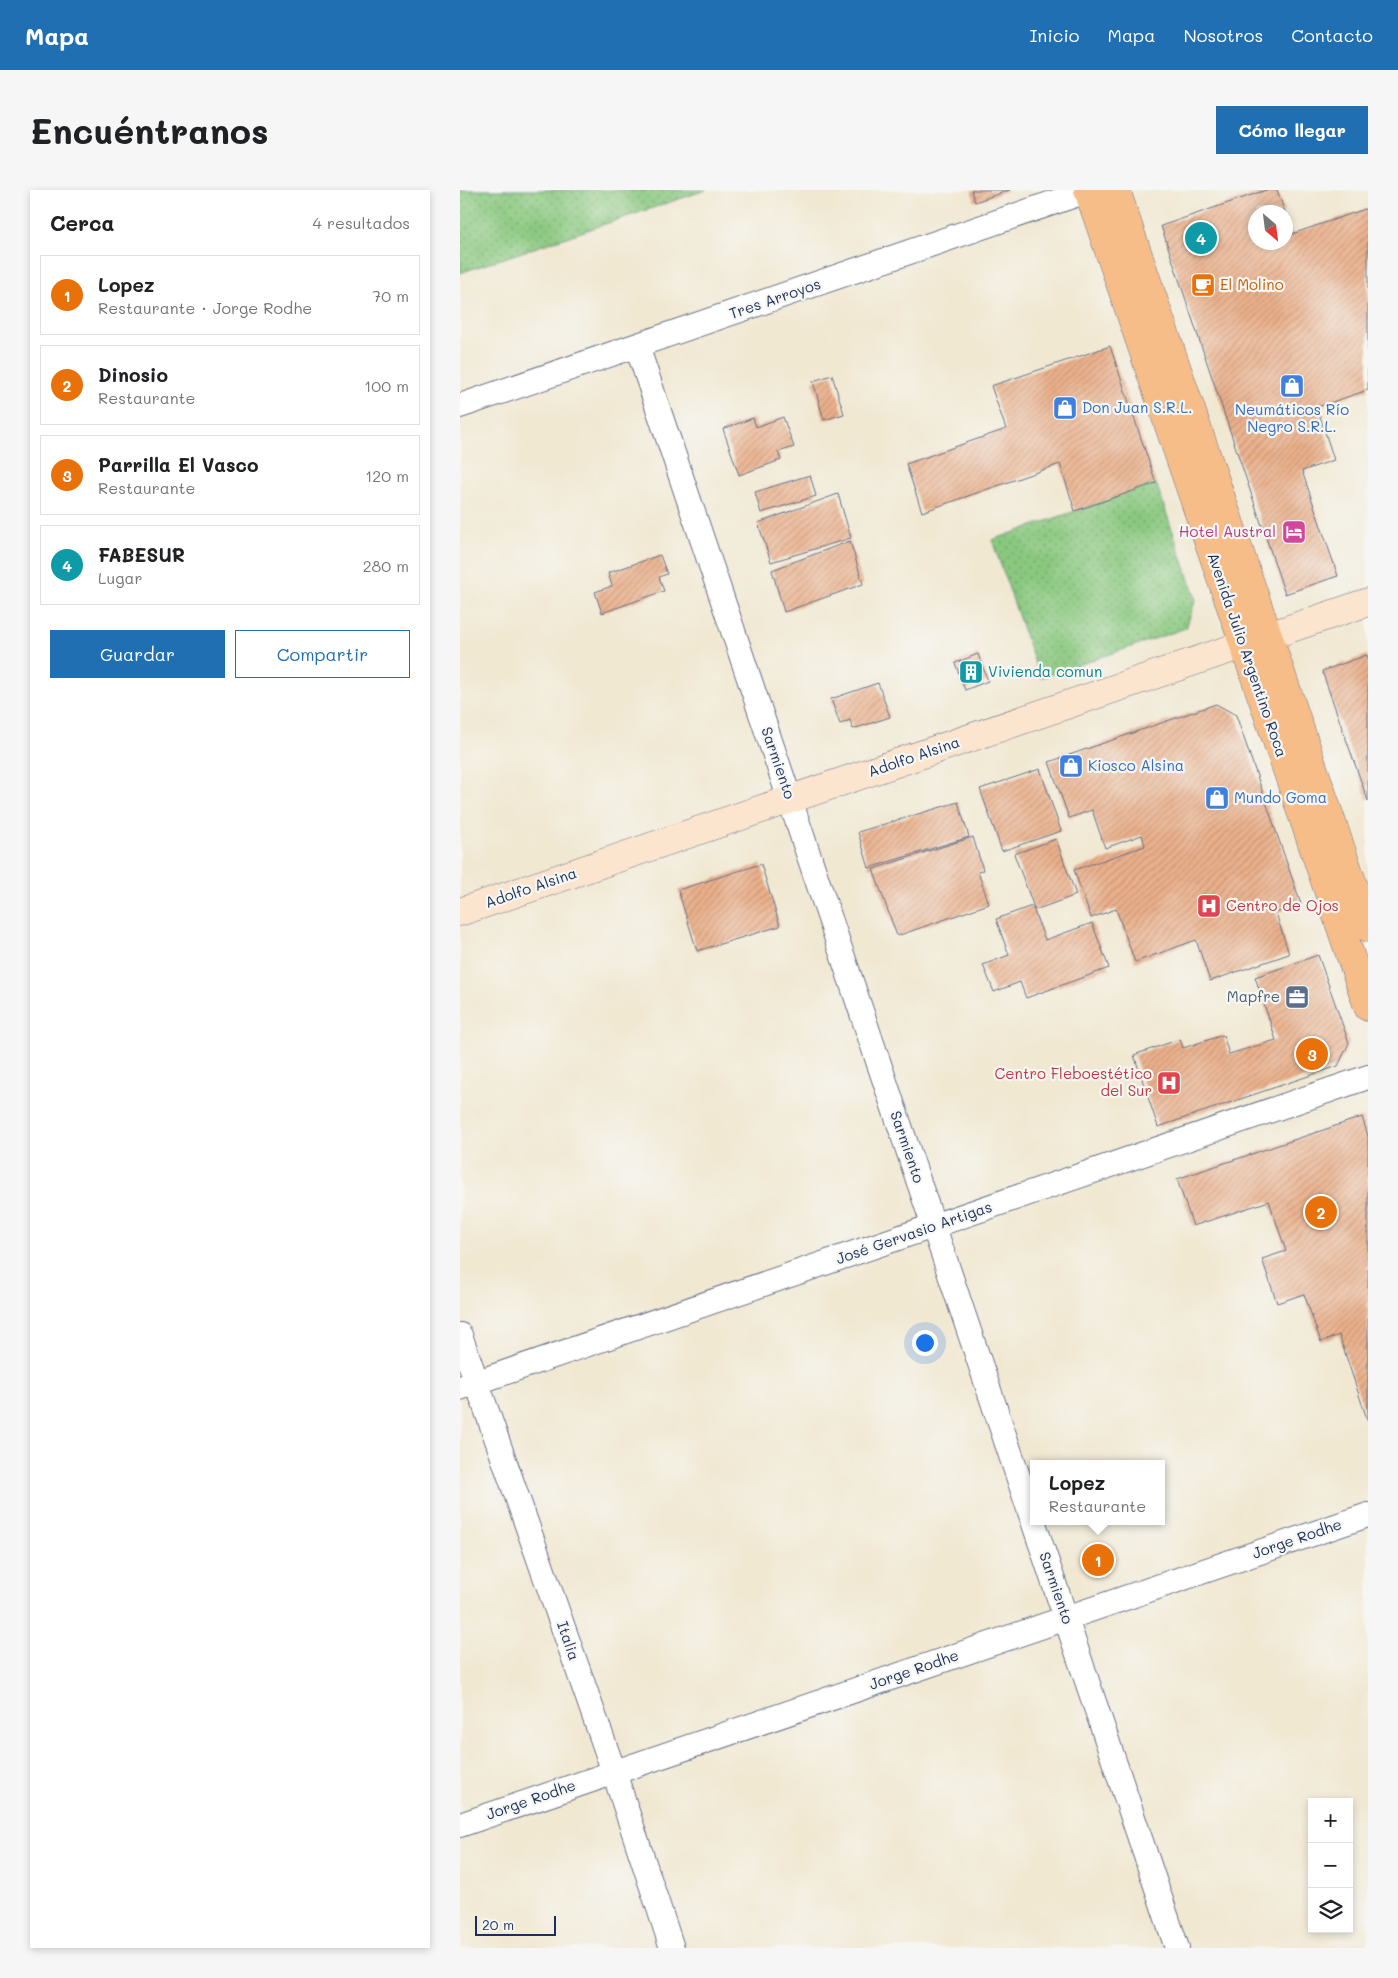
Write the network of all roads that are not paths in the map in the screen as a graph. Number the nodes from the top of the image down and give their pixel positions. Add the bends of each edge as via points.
1 (1089, 190) edge
2 (1116, 190) edge
3 (637, 346) junction
4 (460, 406) edge
5 (1368, 602) edge
6 (1256, 640) junction
7 (790, 799) junction
8 (460, 912) edge
9 (1368, 928) edge
10 (1368, 1006) edge
11 (1368, 1078) edge
12 (934, 1226) junction
13 (460, 1335) edge
14 (468, 1385) edge
15 (1030, 1511) edge
16 (1368, 1515) edge
17 (1035, 1525) edge
18 (1066, 1618) junction
19 (614, 1772) junction
20 (460, 1824) edge
21 (672, 1948) edge
22 (1177, 1948) edge

1 - 3 street, Tres Arroyos
1 - 6 main road, Avenida Julio Argentino Roca
2 - 6 main road, Avenida Julio Argentino Roca
3 - 4 street, Tres Arroyos
3 - 7 street, Sarmiento
5 - 6 main road, Adolfo Alsina
6 - 7 main road, Adolfo Alsina
6 - 9 main road, Avenida Julio Argentino Roca
6 - 10 main road, Avenida Julio Argentino Roca
7 - 8 main road, Adolfo Alsina
7 - 12 street, Sarmiento
11 - 12 street, José Gervasio Artigas
12 - 14 street, José Gervasio Artigas
12 - 15 street, Sarmiento
13 - 14 street, Italia
14 - 19 street, Italia
16 - 18 street, Jorge Rodhe
17 - 18 street, Sarmiento
18 - 19 street, Jorge Rodhe
18 - 22 street, Sarmiento
19 - 20 street, Jorge Rodhe
19 - 21 street, Italia

